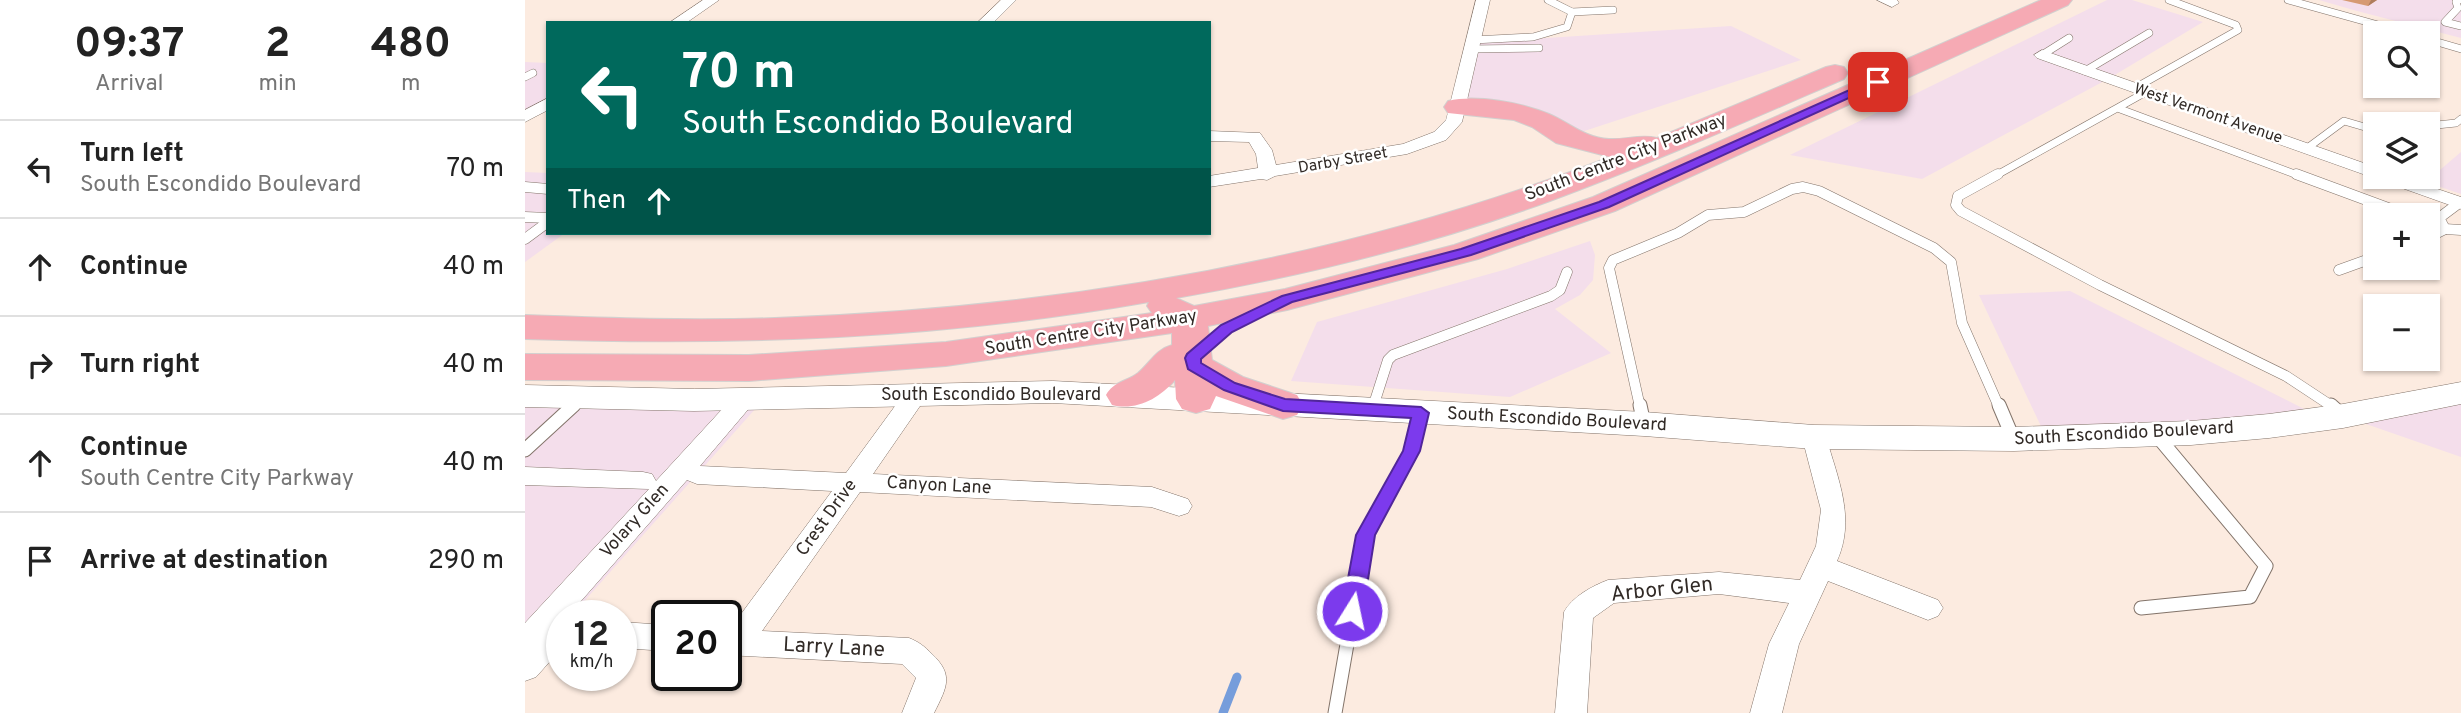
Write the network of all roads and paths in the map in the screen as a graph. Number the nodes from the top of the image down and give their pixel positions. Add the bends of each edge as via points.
1 (712, 0) edge
2 (1009, 0) edge
3 (1483, 0) edge
4 (1548, 0) edge
5 (2004, 0) edge
6 (2060, 0) edge
7 (2169, 0) edge
8 (2288, 0) edge
9 (2459, 0) edge
10 (1613, 10) dead end
11 (1572, 12) junction
12 (2458, 13) edge
13 (679, 21) edge
14 (986, 21) edge
15 (2363, 21) edge
16 (2461, 26) edge
17 (2149, 33) dead end
18 (2069, 38) dead end
19 (2440, 42) edge
20 (1472, 45) junction
21 (1539, 48) dead end
22 (2461, 48) edge
23 (2042, 55) joint
24 (2085, 71) junction
25 (2141, 90) junction
26 (1458, 107) junction
27 (2120, 109) junction
28 (2461, 119) edge
29 (2440, 125) edge
30 (2363, 127) edge
31 (1211, 136) edge
32 (1566, 137) junction
33 (1684, 137) junction
34 (2306, 149) junction
35 (2363, 169) edge
36 (1267, 175) junction
37 (1211, 182) edge
38 (525, 187) edge
39 (1561, 187) junction
40 (546, 189) edge
41 (2420, 189) edge
42 (2375, 203) edge
43 (2460, 203) edge
44 (525, 217) edge
45 (546, 220) edge
46 (546, 222) edge
47 (2440, 227) edge
48 (2445, 229) junction
49 (2461, 230) edge
50 (2440, 232) edge
51 (525, 239) edge
52 (1312, 260) junction
53 (2363, 261) edge
54 (2339, 270) dead end
55 (1567, 272) dead end
56 (923, 320) junction
57 (525, 327) edge
58 (1184, 354) junction
59 (525, 368) edge
60 (916, 393) junction
61 (2461, 393) edge
62 (1126, 395) joint
63 (525, 396) edge
64 (582, 398) junction
65 (754, 399) junction
66 (1283, 405) joint
67 (1372, 409) junction
68 (1421, 413) junction
69 (2343, 416) junction
70 (1644, 424) junction
71 (2156, 435) junction
72 (1814, 437) junction
73 (2014, 439) junction
74 (525, 450) edge
75 (697, 475) junction
76 (525, 476) edge
77 (643, 481) dead end
78 (853, 482) junction
79 (1179, 506) dead end
80 (1814, 580) junction
81 (586, 600) edge
82 (1928, 608) dead end
83 (2141, 608) dead end
84 (742, 630) edge
85 (742, 643) edge
86 (525, 644) edge
87 (546, 645) edge
88 (525, 668) edge
89 (918, 713) edge
90 (1335, 713) edge
91 (1571, 713) edge
92 (1766, 713) edge

1 - 13 street
2 - 14 street
3 - 20 street, Darby Street
4 - 11 lane
5 - 33 highway, South Centre City Parkway
6 - 58 highway, South Centre City Parkway via 1604,204 1454,256 1287,299
7 - 25 lane via 2204,11 2238,30
8 - 15 lane
9 - 12 lane
10 - 11 lane
11 - 20 lane via 1567,27 1558,31
12 - 16 lane via 2445,22
17 - 24 lane
18 - 23 lane
19 - 22 lane
20 - 21 lane
20 - 26 street, Darby Street
23 - 24 street, West Vermont Avenue
24 - 25 street, West Vermont Avenue
25 - 27 lane
25 - 34 street, West Vermont Avenue
26 - 32 highway via 1518,112
26 - 36 street, Darby Street via 1454,122 1440,136 1407,149
27 - 42 lane
27 - 69 lane via 1958,196 1956,205 2065,269 2275,371
28 - 29 lane
30 - 34 lane via 2344,121
31 - 36 street via 1254,137 1262,145
32 - 33 highway via 1624,148
32 - 39 highway via 1576,156 1576,168
33 - 39 highway, South Centre City Parkway
34 - 35 street, West Vermont Avenue
36 - 37 street, Darby Street
38 - 40 lane
39 - 52 highway, South Centre City Parkway
41 - 43 street
43 - 48 lane via 2439,218
44 - 45 lane
46 - 51 lane
47 - 48 lane
48 - 49 lane
48 - 50 lane
52 - 56 highway, South Centre City Parkway via 1173,287
52 - 58 highway via 1299,272 1196,297
53 - 54 lane
55 - 67 lane via 1560,290 1551,296 1393,355
56 - 57 highway, South Centre City Parkway via 740,330
56 - 58 highway via 1002,320 1160,304
58 - 59 highway, South Centre City Parkway via 1019,345 749,368
58 - 62 highway via 1151,383
58 - 66 highway via 1229,386
60 - 62 main road, South Escondido Boulevard
60 - 65 main road, South Escondido Boulevard
60 - 78 street, Crest Drive
61 - 69 main road, South Escondido Boulevard
63 - 64 main road, South Escondido Boulevard
64 - 65 main road, South Escondido Boulevard
64 - 74 lane
65 - 75 street
65 - 86 street, Volary Glen
66 - 67 main road, South Escondido Boulevard
67 - 68 main road, South Escondido Boulevard
68 - 70 main road, South Escondido Boulevard
68 - 90 lane via 1412,451 1366,535
69 - 71 main road, South Escondido Boulevard
70 - 72 main road, South Escondido Boulevard
70 - 73 lane via 1609,268 1613,260 1708,215 1744,212 1803,187 1934,248 1951,262 1962,323
71 - 73 main road, South Escondido Boulevard
71 - 83 lane via 2266,566 2250,597
72 - 73 main road, South Escondido Boulevard
72 - 80 street via 1834,510 1830,546
75 - 78 street, Canyon Lane
75 - 81 street
76 - 77 street
78 - 79 street, Canyon Lane via 1152,497
78 - 84 street, Crest Drive
80 - 82 street
80 - 91 street, Arbor Glen via 1608,592 1579,612
80 - 92 street via 1784,644
85 - 89 street, Larry Lane via 909,651 932,674
87 - 88 street

